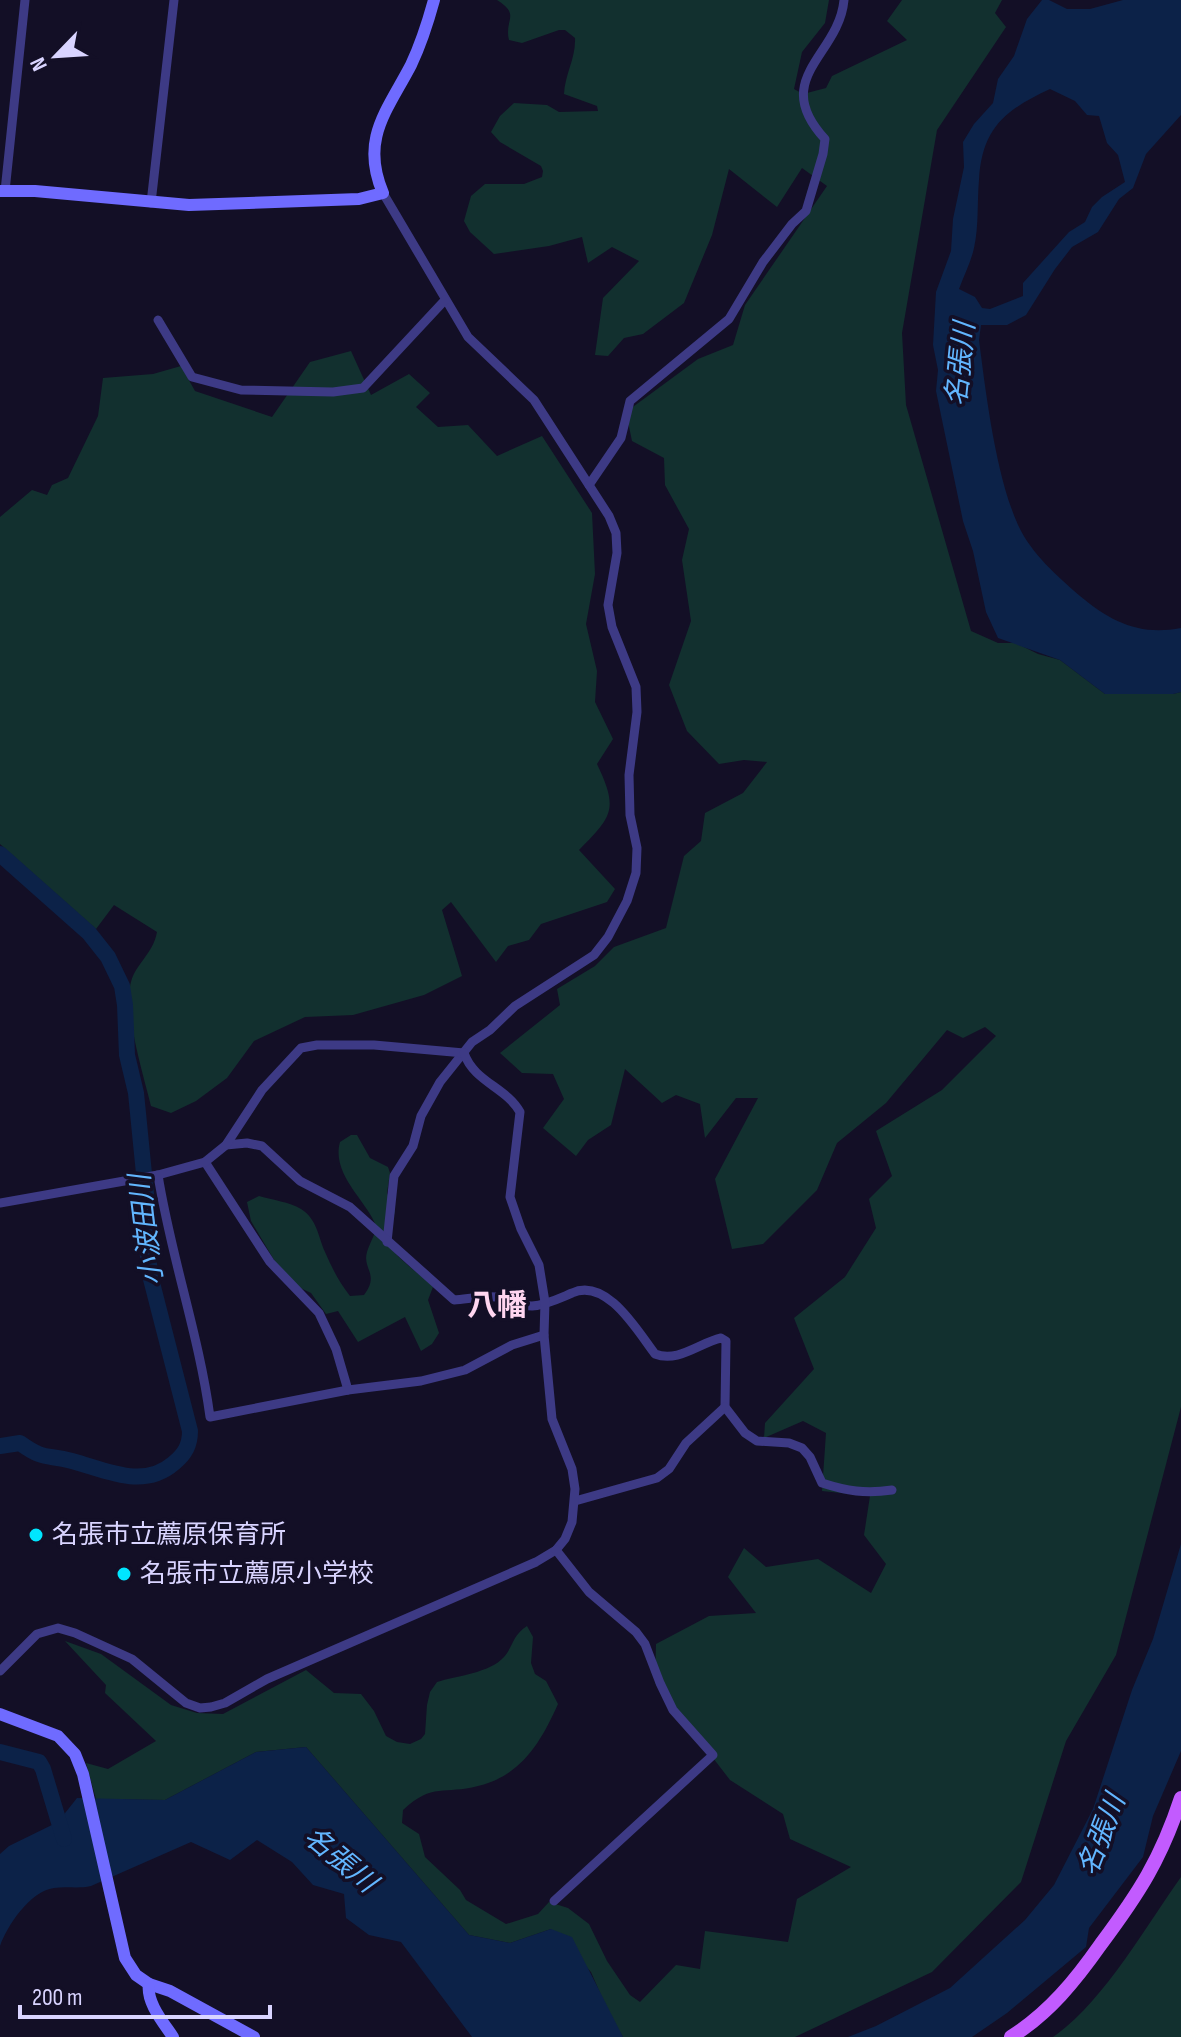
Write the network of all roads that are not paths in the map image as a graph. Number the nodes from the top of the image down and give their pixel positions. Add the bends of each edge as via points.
1 (25, 0) edge
2 (174, 0) edge
3 (434, 0) edge
4 (845, 0) edge
5 (2, 191) edge
6 (383, 193) junction
7 (151, 203) junction
8 (445, 300) junction
9 (158, 320) dead end
10 (589, 485) junction
11 (464, 1053) junction
12 (226, 1145) junction
13 (205, 1162) junction
14 (157, 1176) junction
15 (0, 1203) edge
16 (387, 1242) junction
17 (545, 1302) junction
18 (544, 1335) junction
19 (348, 1390) junction
20 (725, 1407) junction
21 (892, 1490) dead end
22 (575, 1501) junction
23 (556, 1550) junction
24 (0, 1671) edge
25 (0, 1714) edge
26 (1181, 1798) edge
27 (554, 1901) dead end
28 (149, 1984) junction
29 (173, 2037) edge
30 (254, 2037) edge
31 (1011, 2037) edge

1 - 5 street
2 - 7 street
3 - 6 street via 413,60 376,134 375,168
4 - 10 street via 838,29 812,63 804,88 807,114 825,139 806,211 763,262 729,319 630,401 621,438
5 - 7 street
6 - 7 street via 359,199
6 - 8 street
8 - 9 street via 363,388 333,392 241,390 192,377
8 - 10 street via 468,337 534,400
10 - 11 street via 616,533 608,605 636,687 629,775 636,873 627,901 594,955 515,1006
11 - 12 street via 374,1045 301,1048 262,1090
11 - 16 street via 440,1082 394,1176
11 - 17 street via 469,1068 520,1112 510,1197 539,1265
12 - 13 street
12 - 16 street via 262,1146 300,1181 350,1207
13 - 14 street
13 - 19 street via 270,1262 319,1313
14 - 15 street
14 - 19 street via 210,1417
16 - 17 street via 454,1300 500,1297 536,1306
17 - 18 street
17 - 20 street via 582,1291 603,1295 664,1358 721,1338 726,1341
18 - 19 street via 465,1370
18 - 22 street via 552,1419 572,1469
20 - 21 street via 757,1441 802,1448 822,1483 851,1493
20 - 22 street via 657,1478
22 - 23 street via 569,1531
23 - 24 street via 218,1706 186,1703 132,1659 58,1628 37,1634
23 - 27 street via 589,1592 636,1632 673,1710 713,1755
25 - 28 street via 58,1736 75,1754 125,1958
26 - 31 main road via 1147,1880 1128,1909 1063,1995
28 - 29 street via 147,1992
28 - 30 street

